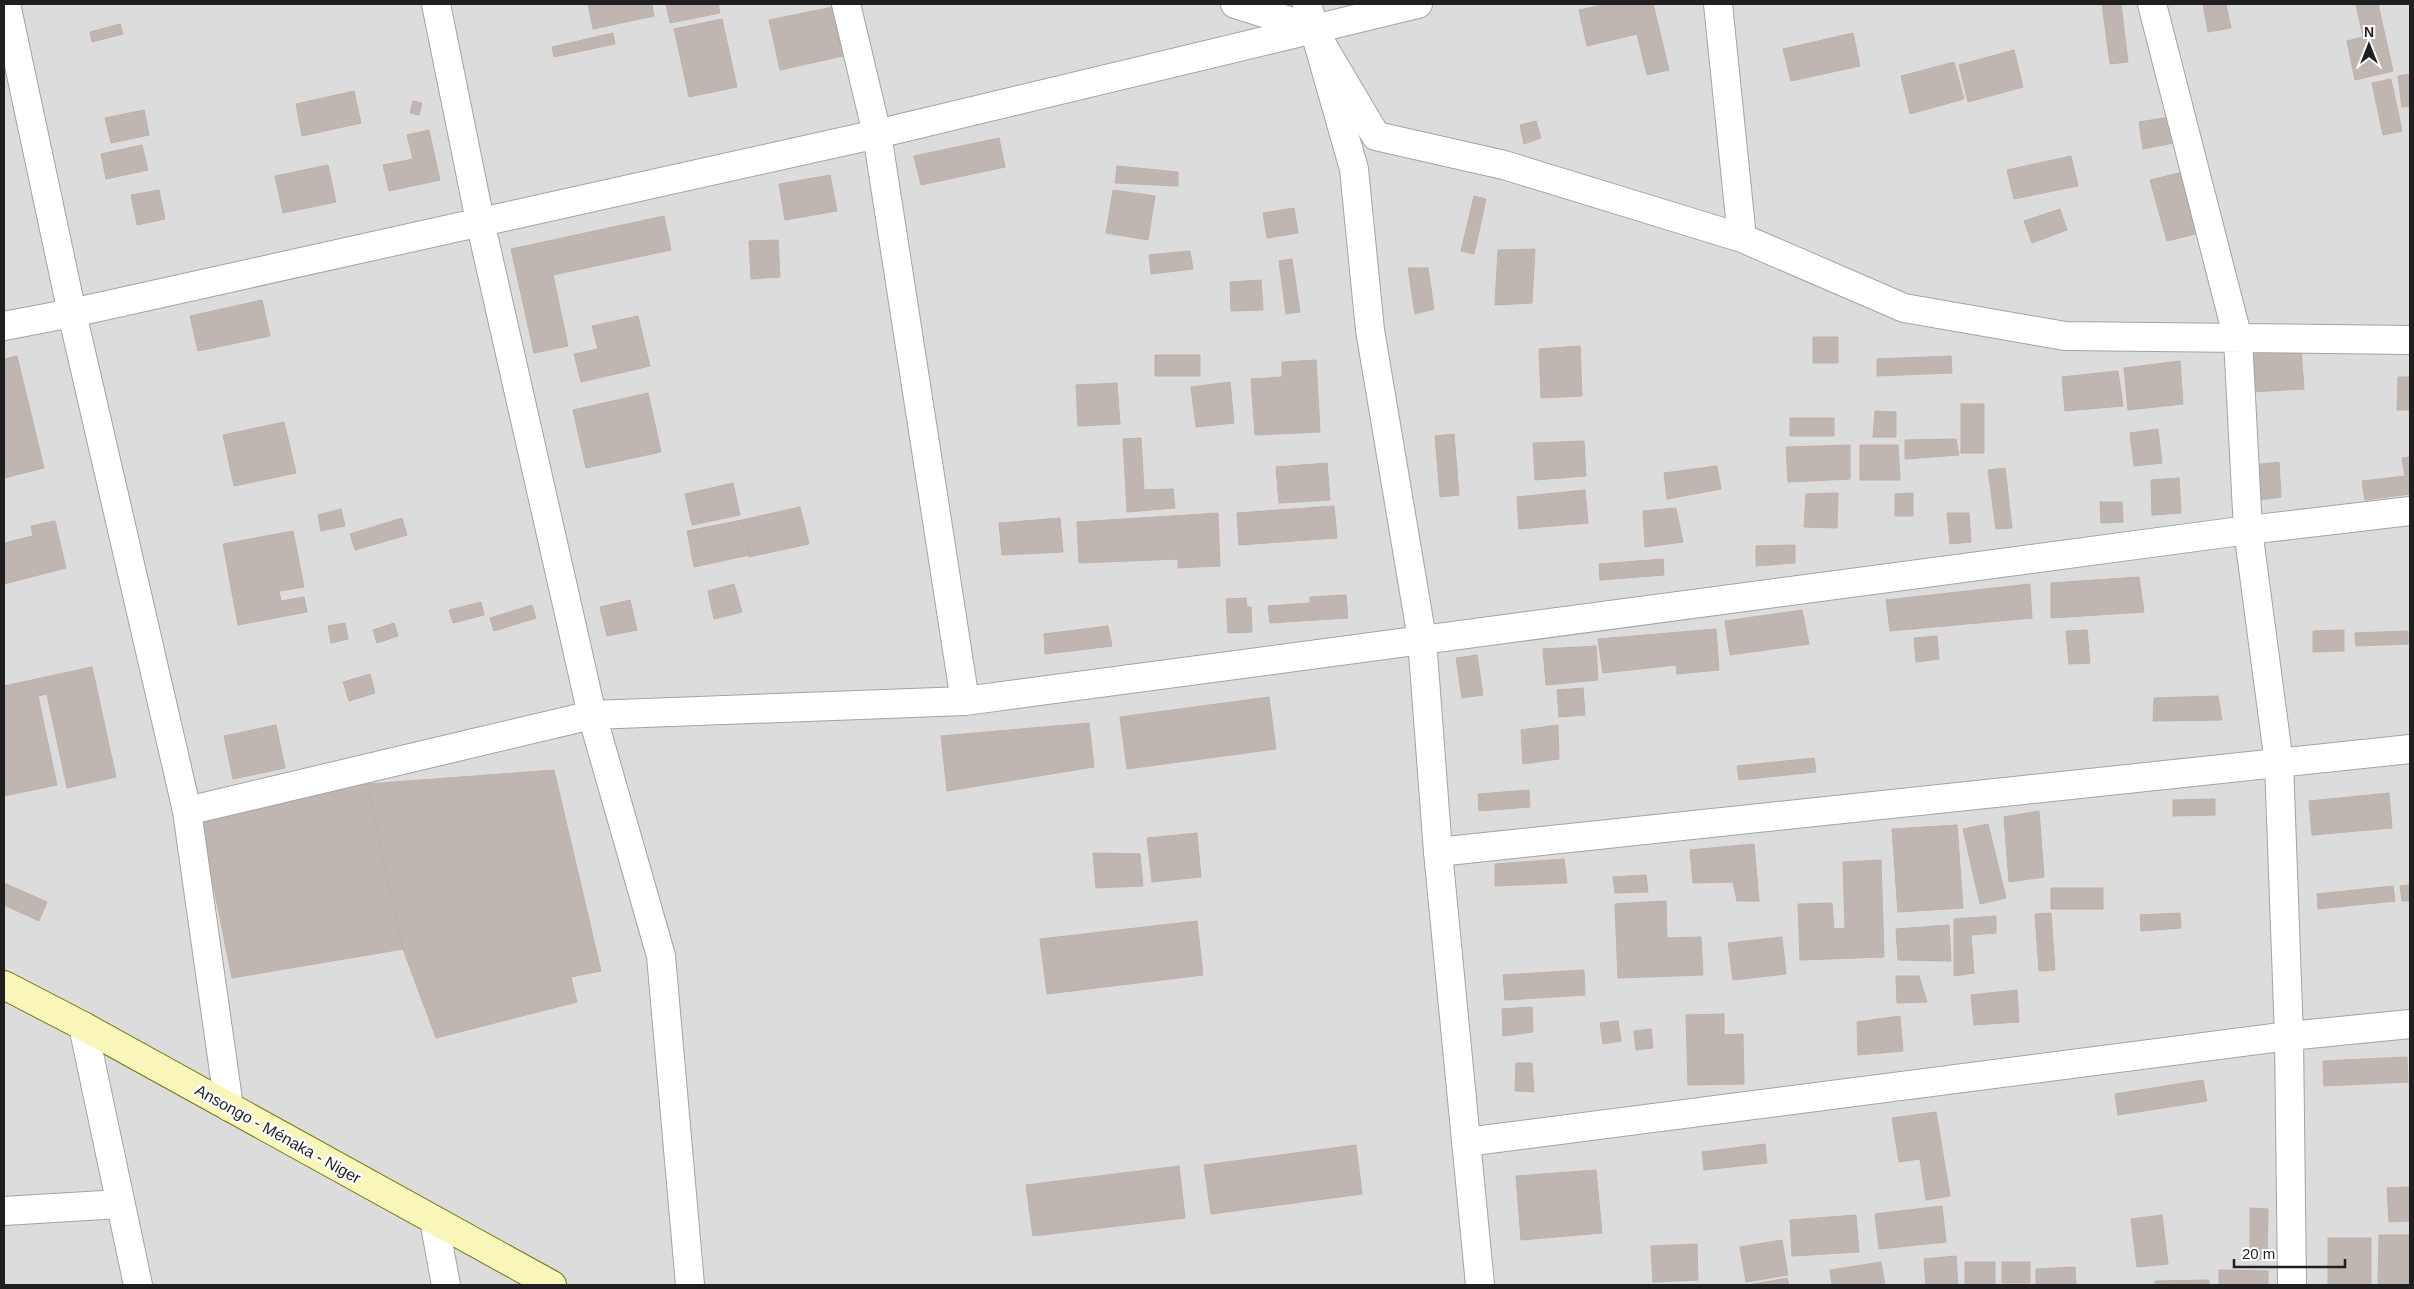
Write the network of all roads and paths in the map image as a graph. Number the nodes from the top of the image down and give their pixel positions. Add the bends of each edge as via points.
1 (6, 4) edge
2 (436, 4) edge
3 (846, 4) edge
4 (1234, 4) edge
5 (1418, 4) edge
6 (1718, 4) edge
7 (2152, 4) edge
8 (1309, 16) edge
9 (877, 134) junction
10 (480, 221) junction
11 (1742, 238) junction
12 (72, 313) junction
13 (4, 326) edge
14 (2238, 339) junction
15 (2410, 340) edge
16 (2410, 511) edge
17 (2248, 530) junction
18 (1422, 639) junction
19 (965, 701) junction
20 (592, 716) junction
21 (2410, 749) edge
22 (2278, 763) junction
23 (187, 811) junction
24 (1438, 852) junction
25 (4, 985) edge
26 (2410, 1024) edge
27 (83, 1026) junction
28 (2289, 1036) junction
29 (229, 1107) junction
30 (1466, 1142) junction
31 (120, 1204) junction
32 (4, 1211) edge
33 (434, 1220) junction
34 (138, 1285) edge
35 (446, 1285) edge
36 (552, 1285) edge
37 (690, 1285) edge
38 (1480, 1285) edge
39 (2292, 1285) edge

1 - 12 street
2 - 10 street
3 - 9 street
4 - 8 street
5 - 8 street
6 - 11 street
7 - 14 street
8 - 9 street
8 - 11 street via 1376,136 1504,165
8 - 18 street via 1354,169 1370,330
9 - 10 street
9 - 19 street
10 - 12 street
10 - 20 street
11 - 14 street via 1904,308 2065,336
12 - 13 street
12 - 23 street
14 - 15 street
14 - 17 street
16 - 17 street
17 - 18 street
17 - 22 street
18 - 19 street
18 - 24 street
19 - 20 street
20 - 23 street
20 - 37 street via 661,956
21 - 22 street
22 - 24 street
22 - 28 street
23 - 29 street
24 - 30 street
25 - 27 main road, Ansongo - Ménaka - Niger
26 - 28 street
27 - 29 main road, Ansongo - Ménaka - Niger
27 - 31 street
28 - 30 street
28 - 39 street
29 - 33 main road, Ansongo - Ménaka - Niger
30 - 38 street
31 - 32 street
31 - 34 street
33 - 35 street
33 - 36 main road, Ansongo - Ménaka - Niger

